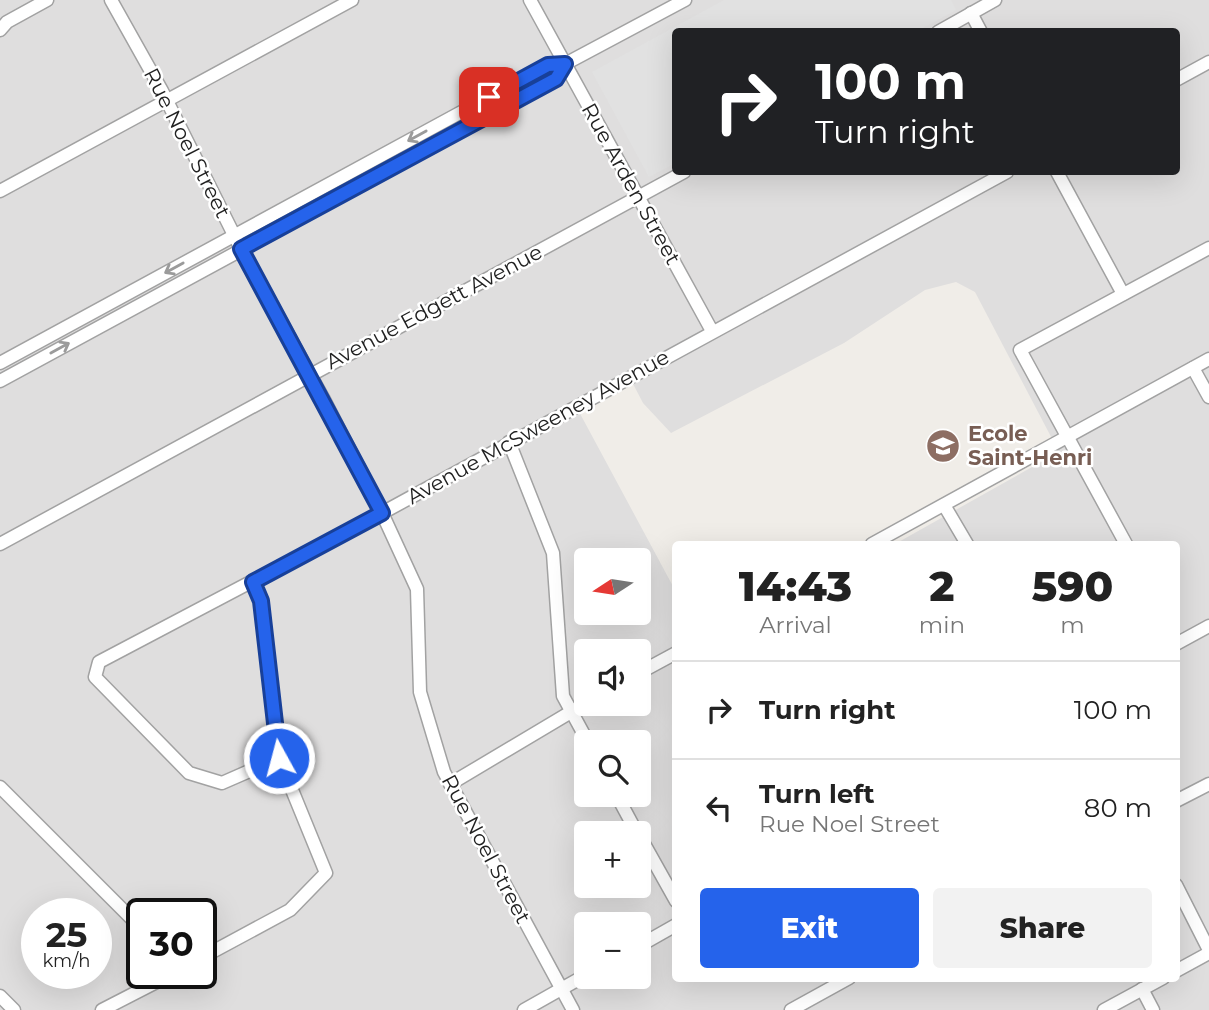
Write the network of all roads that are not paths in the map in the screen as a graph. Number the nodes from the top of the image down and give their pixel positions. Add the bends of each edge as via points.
1 (47, 0) edge
2 (111, 0) edge
3 (352, 0) edge
4 (530, 0) edge
5 (685, 0) edge
6 (995, 0) edge
7 (971, 13) junction
8 (945, 28) edge
9 (979, 28) edge
10 (0, 30) edge
11 (1209, 62) edge
12 (565, 64) junction
13 (1180, 77) edge
14 (166, 102) junction
15 (449, 118) junction
16 (456, 133) junction
17 (678, 175) edge
18 (1001, 175) edge
19 (1059, 175) edge
20 (0, 191) edge
21 (639, 196) junction
22 (234, 235) junction
23 (1209, 248) edge
24 (241, 249) junction
25 (1123, 294) junction
26 (712, 331) junction
27 (1209, 359) edge
28 (0, 363) edge
29 (1193, 368) junction
30 (309, 375) junction
31 (0, 381) edge
32 (1209, 397) edge
33 (1069, 438) junction
34 (509, 442) junction
35 (944, 505) junction
36 (382, 513) junction
37 (878, 541) edge
38 (965, 541) edge
39 (1124, 541) edge
40 (0, 544) edge
41 (253, 582) junction
42 (1209, 626) edge
43 (1180, 640) edge
44 (672, 655) edge
45 (651, 667) edge
46 (574, 710) edge
47 (571, 712) junction
48 (581, 730) edge
49 (279, 758) junction
50 (450, 784) junction
51 (1209, 784) edge
52 (0, 787) edge
53 (1180, 799) edge
54 (651, 857) edge
55 (1180, 893) edge
56 (672, 894) edge
57 (126, 913) edge
58 (672, 927) edge
59 (651, 939) edge
60 (217, 949) edge
61 (1209, 951) edge
62 (1180, 969) edge
63 (574, 982) edge
64 (842, 982) edge
65 (1155, 982) edge
66 (143, 989) edge
67 (562, 989) junction
68 (1142, 989) junction
69 (0, 996) edge
70 (14, 1010) edge
71 (102, 1010) edge
72 (524, 1010) edge
73 (573, 1010) edge
74 (791, 1010) edge
75 (1104, 1010) edge
76 (1153, 1010) edge

1 - 10 street
2 - 14 street, Rue Noel Street
3 - 14 street
4 - 12 street, Rue Arden Street
5 - 12 street
6 - 7 street
7 - 8 street
7 - 9 street
11 - 13 street
12 - 15 street via 548,65
12 - 16 street via 556,79
12 - 21 street, Rue Arden Street
14 - 20 street
14 - 22 street, Rue Noel Street
15 - 16 street
15 -> 22 street
16 - 24 street
17 - 21 street, Avenue Edgett Avenue
18 - 26 street, Avenue McSweeney Avenue
19 - 25 street
21 - 26 street, Rue Arden Street
21 - 30 street, Avenue Edgett Avenue
22 - 24 street, Rue Noel Street
22 -> 28 street
23 - 25 street
24 - 30 street, Rue Noel Street
31 -> 24 street
25 - 33 street via 1020,351
26 - 34 street, Avenue McSweeney Avenue
27 - 29 street
29 - 32 street
29 - 33 street
30 - 36 street, Rue Noel Street
30 - 40 street, Avenue Edgett Avenue
33 - 35 street
33 - 39 street
34 - 36 street, Avenue McSweeney Avenue
34 - 47 street via 553,553 564,696
35 - 37 street
35 - 38 street
36 - 41 street, Avenue McSweeney Avenue
36 - 50 street, Rue Noel Street via 417,589 421,692
41 - 49 street via 261,601
41 - 49 street, Avenue McSweeney Avenue via 99,662 95,677 189,773 222,783
42 - 43 street
44 - 45 street
46 - 47 street
47 - 48 street
47 - 50 street
49 - 60 street via 326,873 290,910
50 - 67 street, Rue Noel Street
51 - 53 street
52 - 57 street
54 - 56 street
55 - 61 street
58 - 59 street
61 - 62 street
63 - 67 street
64 - 74 street
65 - 68 street
66 - 71 street
67 - 72 street
67 - 73 street, Rue Noel Street
68 - 75 street
68 - 76 street
69 - 70 street

